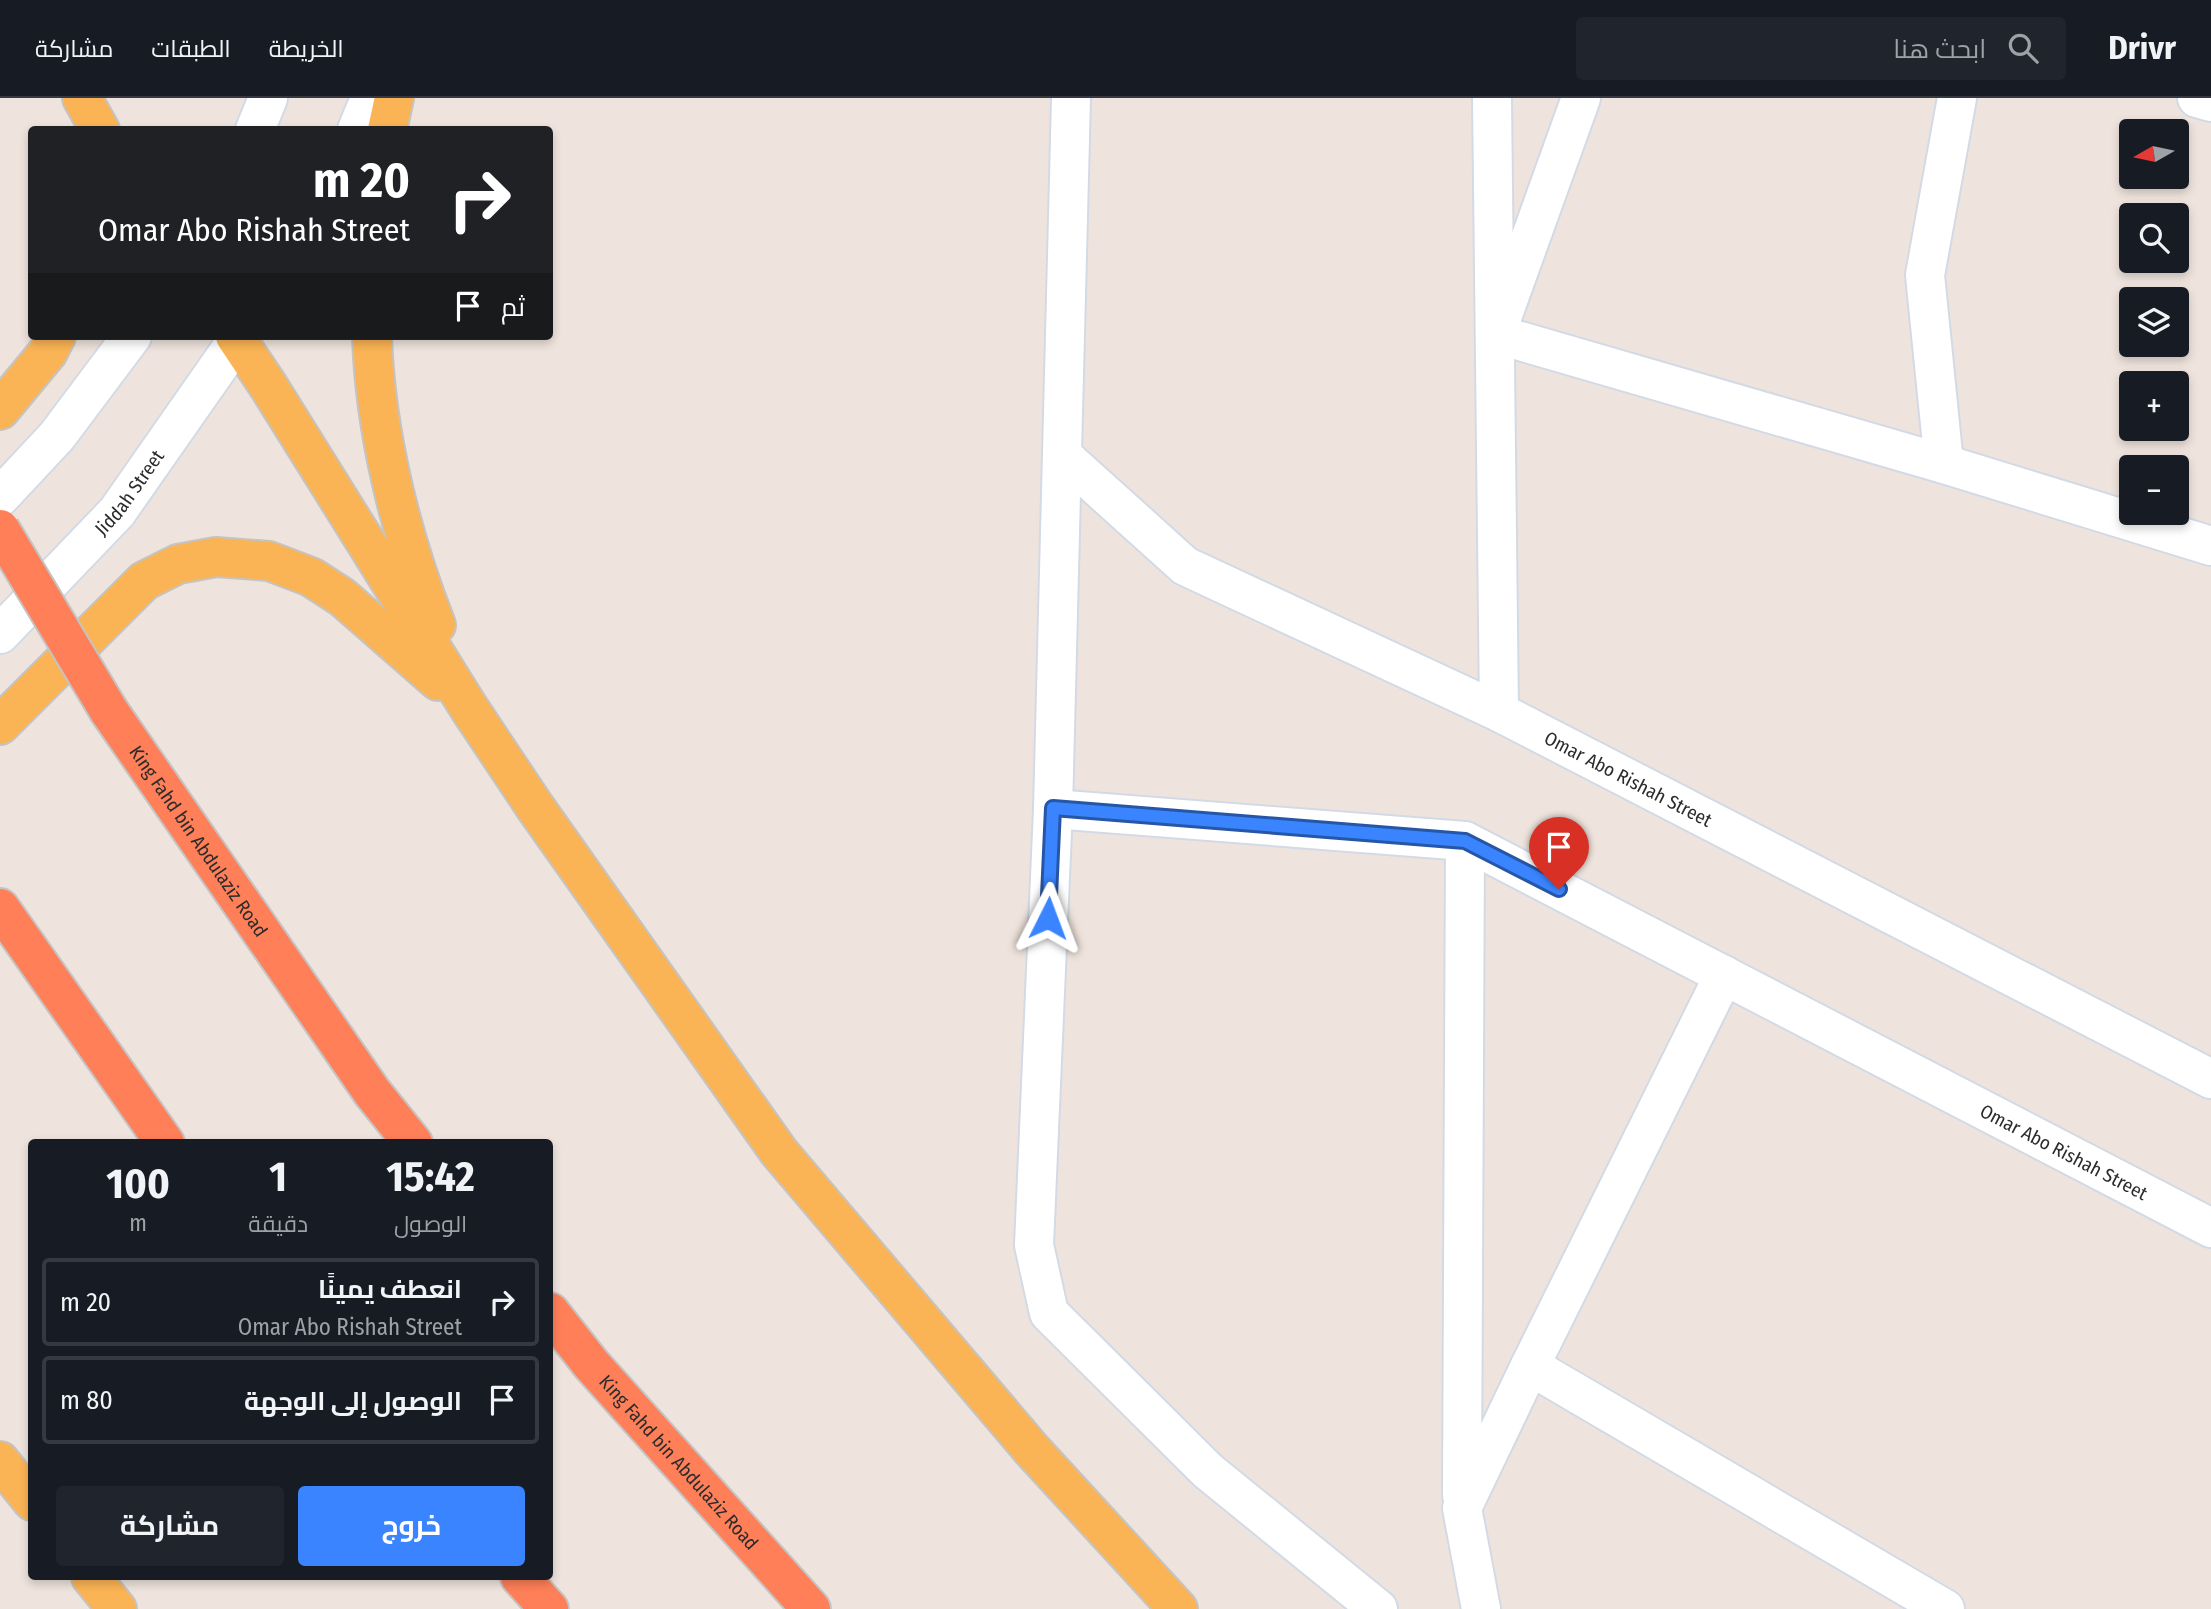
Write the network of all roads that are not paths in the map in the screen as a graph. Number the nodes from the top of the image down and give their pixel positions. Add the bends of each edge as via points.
1 (268, 98) edge
2 (370, 98) edge
3 (394, 98) edge
4 (1071, 98) edge
5 (1492, 98) edge
6 (1581, 98) edge
7 (1956, 98) edge
8 (2197, 98) edge
9 (2211, 102) edge
10 (257, 126) edge
11 (359, 126) edge
12 (388, 126) edge
13 (1496, 334) junction
14 (54, 340) edge
15 (129, 340) edge
16 (235, 340) edge
17 (239, 340) edge
18 (372, 340) edge
19 (0, 410) edge
20 (1063, 456) junction
21 (1944, 464) junction
22 (0, 497) edge
23 (0, 529) edge
24 (2211, 546) edge
25 (0, 634) edge
26 (469, 708) junction
27 (1499, 712) junction
28 (0, 725) edge
29 (1053, 808) junction
30 (1465, 841) junction
31 (0, 908) edge
32 (1724, 975) junction
33 (2211, 1079) edge
34 (162, 1139) edge
35 (410, 1139) edge
36 (2211, 1228) edge
37 (553, 1316) edge
38 (1530, 1366) junction
39 (0, 1461) edge
40 (28, 1496) edge
41 (1462, 1508) junction
42 (93, 1580) edge
43 (523, 1580) edge
44 (117, 1609) edge
45 (549, 1609) edge
46 (811, 1609) edge
47 (1178, 1609) edge
48 (1378, 1609) edge
49 (1481, 1609) edge
50 (1945, 1609) edge

1 - 10 street
2 - 11 street
3 - 12 main road
4 - 20 street
5 - 13 street
6 - 13 street
7 - 21 street via 1925,275
8 - 9 street
13 - 21 street
13 - 27 street
14 - 19 main road
15 - 22 street via 57,436
16 - 25 street, Jiddah Street via 117,512
17 - 26 main road
18 - 26 main road via 380,423 402,521 424,594
20 - 27 street, Omar Abo Rishah Street via 1185,566
20 - 29 street
21 - 24 street
23 - 35 highway, King Fahd bin Abdulaziz Road, bridge via 109,711 372,1092
26 - 28 main road via 342,597 312,577 269,561 216,557 178,564 144,581
26 - 47 main road via 779,1152 1032,1450
27 - 33 street, Omar Abo Rishah Street
29 - 30 street, Omar Abo Rishah Street
29 - 48 street via 1034,1245 1049,1313 1208,1471
30 - 32 street, Omar Abo Rishah Street
30 - 41 street
31 - 34 highway
32 - 36 street, Omar Abo Rishah Street
32 - 38 street
37 - 46 highway, King Fahd bin Abdulaziz Road
38 - 41 street
38 - 50 street
39 - 40 main road
41 - 49 street
42 - 44 main road
43 - 45 highway

